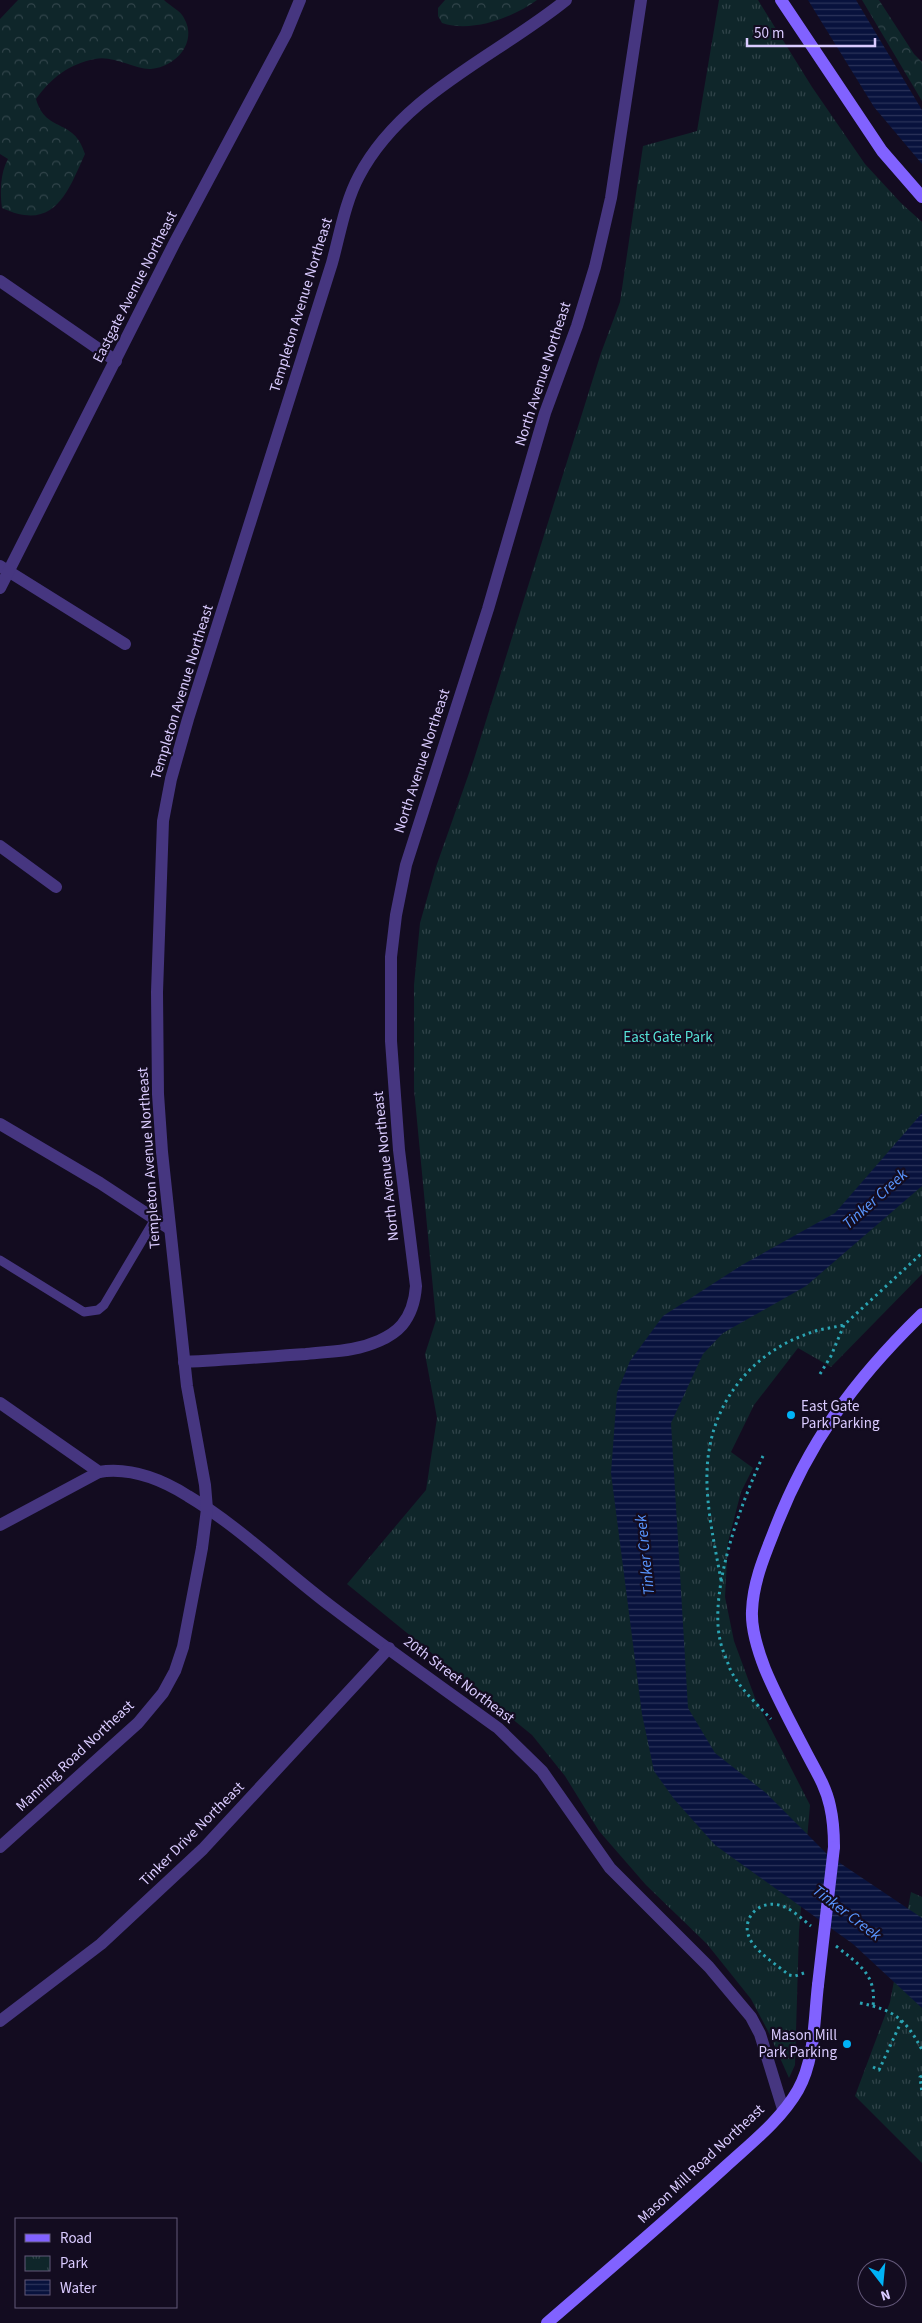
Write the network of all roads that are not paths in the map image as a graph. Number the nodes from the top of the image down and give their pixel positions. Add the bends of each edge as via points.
1 (300, 0) edge
2 (566, 0) edge
3 (641, 0) edge
4 (781, 0) edge
5 (922, 197) edge
6 (0, 281) edge
7 (116, 361) junction
8 (4, 568) edge
9 (0, 588) edge
10 (126, 644) dead end
11 (0, 846) edge
12 (56, 887) dead end
13 (0, 1124) edge
14 (155, 1220) junction
15 (170, 1230) junction
16 (0, 1260) edge
17 (922, 1314) edge
18 (184, 1362) junction
19 (0, 1403) edge
20 (99, 1472) junction
21 (207, 1509) junction
22 (0, 1525) edge
23 (388, 1648) junction
24 (0, 1847) edge
25 (0, 2021) edge
26 (783, 2109) junction
27 (547, 2323) edge

1 - 7 street, Eastgate Avenue Northeast via 277,51
2 - 15 street, Templeton Avenue Northeast via 459,74 391,131 373,152 350,197 188,719 163,821 157,992 158,1094
3 - 18 street, North Avenue Northeast via 611,198 595,267 545,414 488,609 406,865 396,915 391,957 391,1041 399,1150 416,1286 413,1307 402,1325 391,1334 352,1349
4 - 5 street via 882,151
6 - 7 street
7 - 8 street, Eastgate Avenue Northeast
8 - 9 street, Eastgate Avenue Northeast
8 - 10 street
11 - 12 street
13 - 14 street
14 - 15 street
14 - 16 lane via 104,1304 91,1313 84,1312
15 - 18 street, Templeton Avenue Northeast
17 - 26 street, Mason Mill Road Northeast, bridge via 878,1360 821,1433 783,1506 760,1566 755,1589 753,1619 759,1652 822,1782 831,1811 834,1847 812,2044 798,2090
18 - 21 street, Templeton Avenue Northeast
19 - 20 street
20 - 21 street, 20th Street Northeast via 132,1471 188,1496
20 - 22 street
21 - 23 street, 20th Street Northeast
21 - 24 street, Manning Road Northeast via 183,1647 175,1671 162,1693 138,1723
23 - 25 street, Tinker Drive Northeast via 189,1863 101,1944
23 - 26 street, 20th Street Northeast via 498,1728 542,1771 610,1868 708,1967 751,2017 760,2034
26 - 27 street, Mason Mill Road Northeast via 758,2137 697,2193

